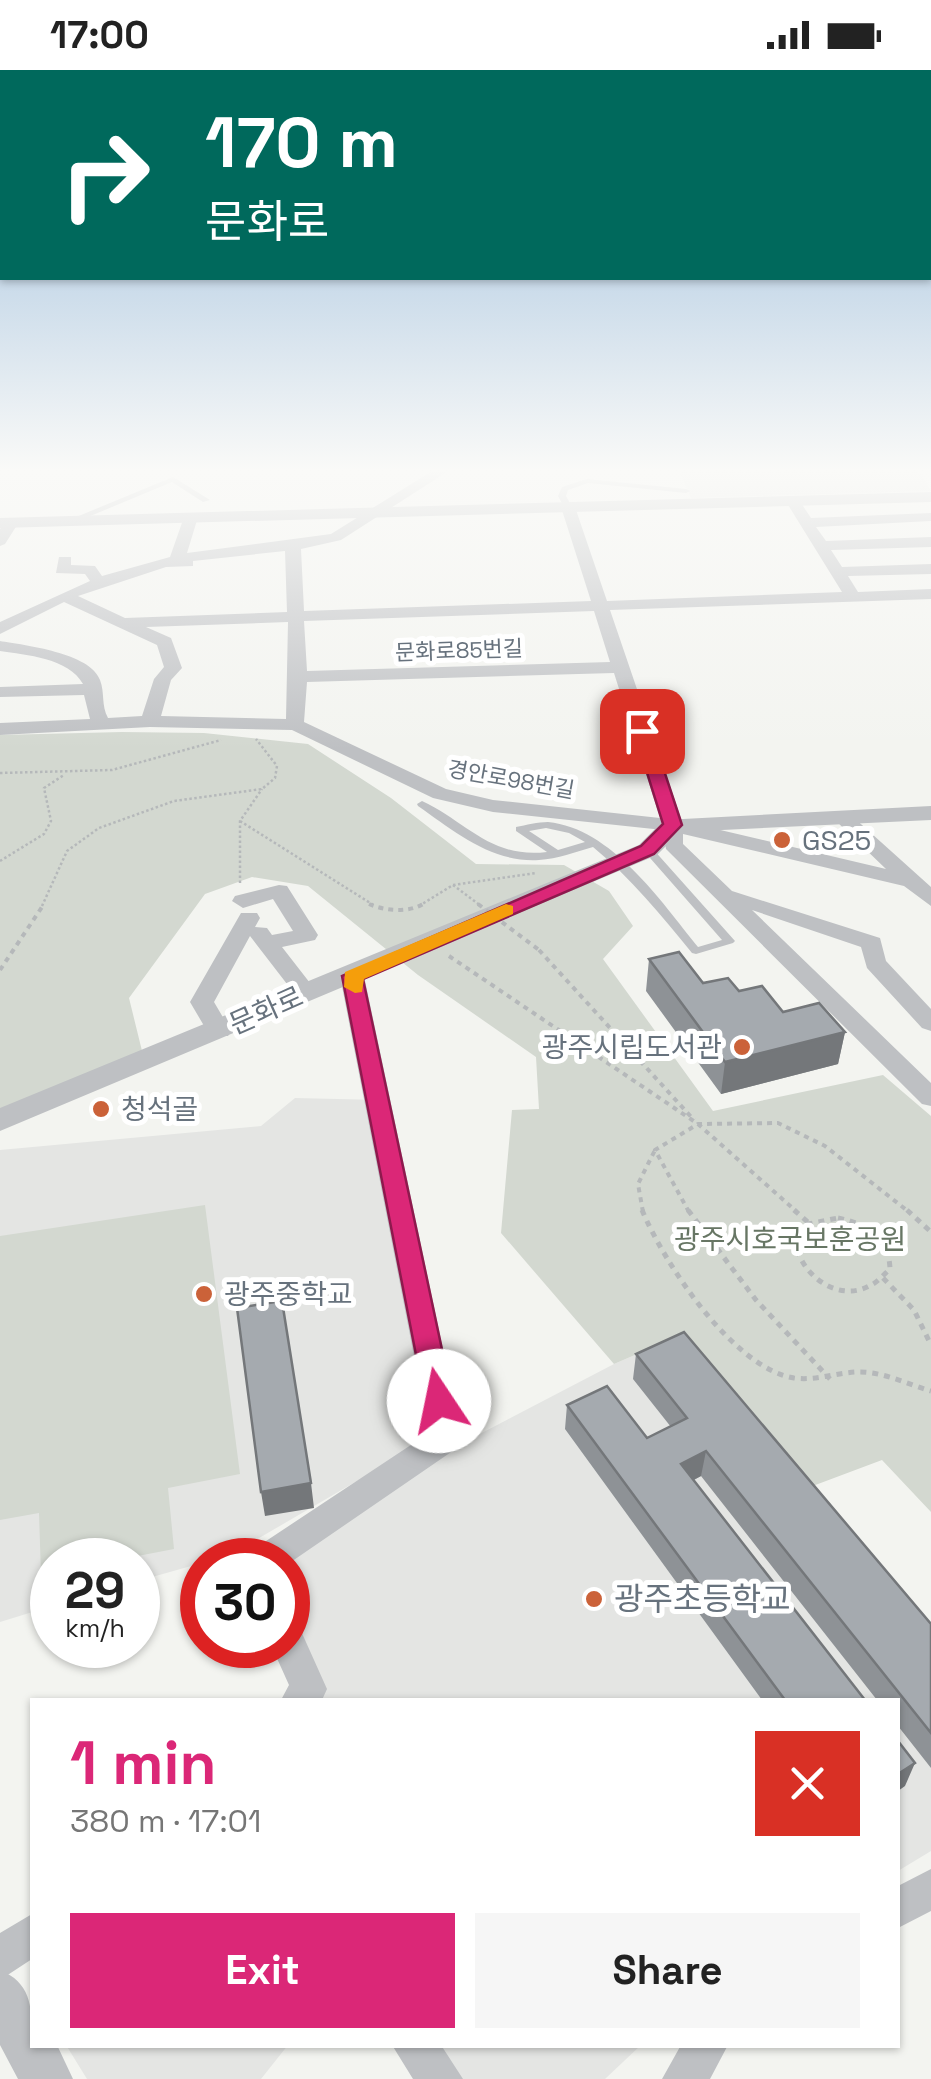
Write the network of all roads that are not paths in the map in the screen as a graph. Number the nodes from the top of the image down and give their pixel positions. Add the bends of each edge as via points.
1 (64, 562) edge
2 (181, 562) edge
3 (293, 562) edge
4 (588, 562) edge
5 (831, 562) edge
6 (176, 563) joint
7 (931, 569) edge
8 (837, 572) junction
9 (100, 585) junction
10 (931, 594) edge
11 (66, 597) junction
12 (853, 597) junction
13 (604, 607) junction
14 (297, 618) junction
15 (4, 621) edge
16 (120, 622) junction
17 (0, 646) edge
18 (622, 667) junction
19 (298, 678) junction
20 (92, 689) junction
21 (0, 692) edge
22 (150, 721) junction
23 (102, 723) junction
24 (295, 725) junction
25 (0, 729) edge
26 (422, 804) dead end
27 (931, 814) edge
28 (845, 820) junction
29 (673, 825) junction
30 (593, 842) junction
31 (648, 850) junction
32 (556, 854) junction
33 (620, 862) junction
34 (910, 880) junction
35 (724, 894) junction
36 (931, 898) edge
37 (244, 903) junction
38 (266, 943) junction
39 (352, 976) junction
40 (305, 992) junction
41 (931, 1023) edge
42 (219, 1031) junction
43 (931, 1098) edge
44 (0, 1120) edge
45 (298, 1538) edge
46 (299, 1668) edge
47 (301, 1698) edge
48 (931, 1889) edge
49 (900, 1907) edge
50 (30, 1936) edge
51 (0, 1959) edge
52 (0, 1995) edge
53 (415, 2048) edge
54 (705, 2048) edge
55 (47, 2079) edge
56 (441, 2079) edge
57 (684, 2079) edge

1 - 9 street via 62,570 88,570
2 - 6 street
3 - 14 street
4 - 13 street
5 - 8 street
6 - 9 street
7 - 8 street
8 - 12 street
9 - 11 street
10 - 12 street, 문화로85번길
11 - 15 street
11 - 16 street
12 - 13 street, 문화로85번길
13 - 14 street, 문화로85번길
13 - 18 street
14 - 16 street, 문화로85번길
14 - 19 street
16 - 22 street via 166,642 173,657
17 - 20 street via 55,656 82,669
18 - 19 street, 문화로85번길
18 - 29 street
19 - 24 street
20 - 21 street
20 - 23 street
22 - 23 street, 경안로98번길
22 - 24 street, 경안로98번길
23 - 25 street, 경안로98번길
24 - 29 street, 경안로98번길 via 440,794
26 - 32 lane via 492,852
27 - 28 street
28 - 29 street
28 - 34 street
29 - 31 street, 문화로
29 - 34 street, 경안로98번길
29 - 35 street via 673,845
30 - 32 lane
30 - 32 lane via 558,827 520,830
30 - 33 lane
31 - 33 street, 문화로
31 - 33 lane via 729,941 696,951
33 - 39 street, 문화로
34 - 36 street
35 - 41 street via 872,943 875,962
35 - 43 street
37 - 38 street
37 - 38 street via 279,892 307,935
37 - 42 street via 202,1002
38 - 40 street
39 - 40 street, 문화로
39 - 45 street via 446,1438
40 - 42 street, 문화로
42 - 44 street, 문화로
46 - 47 street via 309,1689
48 - 49 street
50 - 51 street
52 - 55 street
53 - 56 street
54 - 57 street

